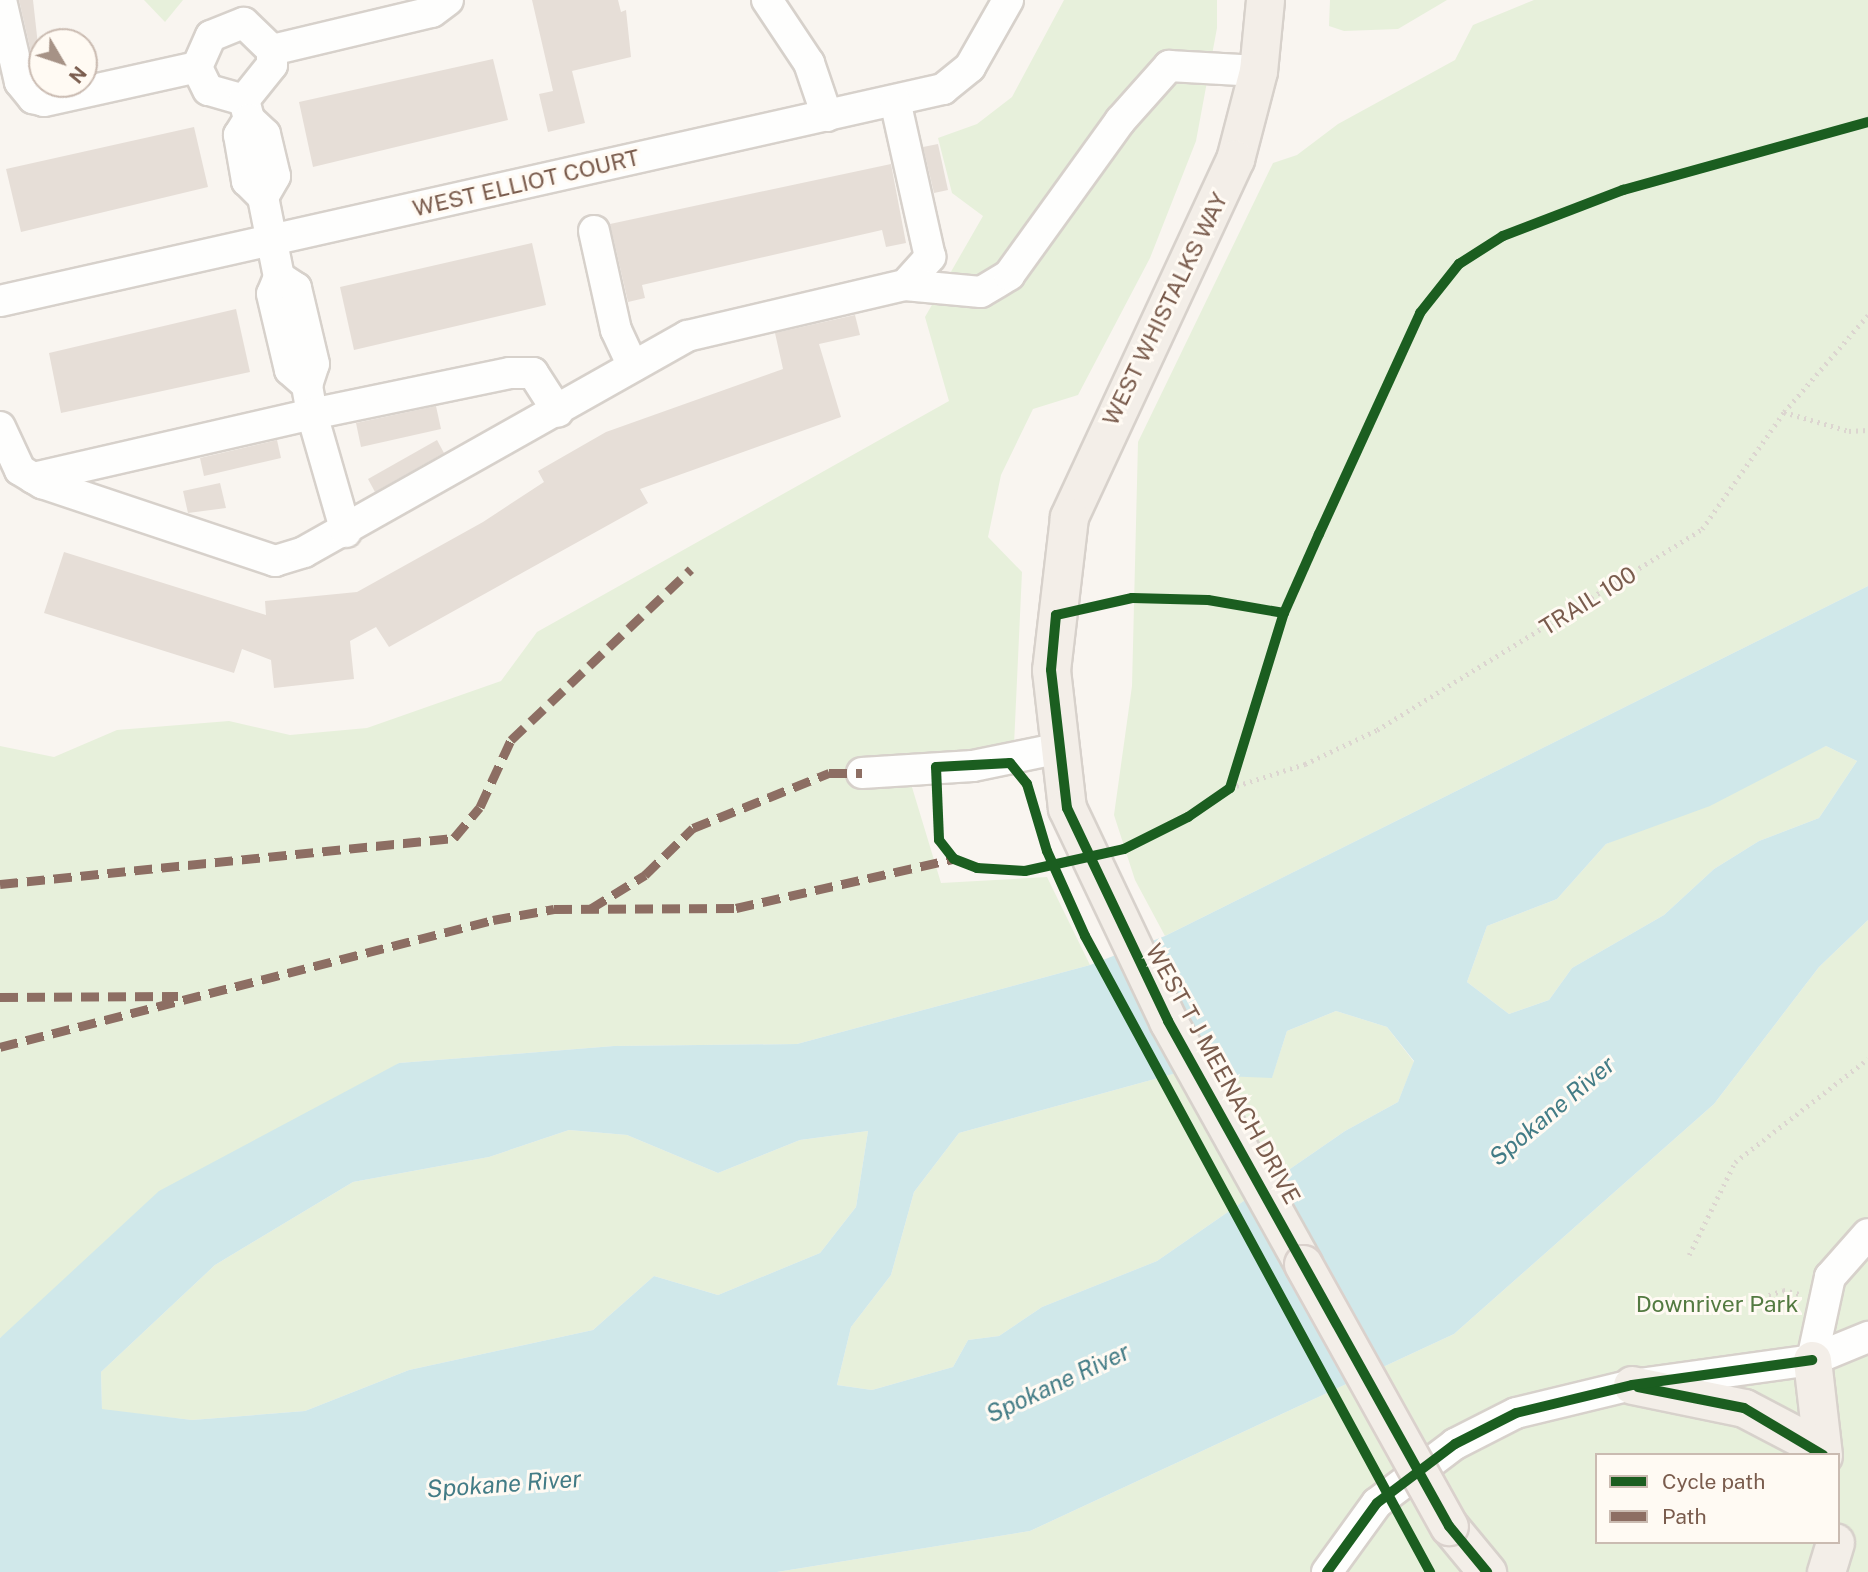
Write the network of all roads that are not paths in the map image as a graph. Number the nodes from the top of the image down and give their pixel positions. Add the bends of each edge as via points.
1 (1, 0) edge
2 (448, 0) edge
3 (767, 0) edge
4 (1008, 0) edge
5 (1265, 0) edge
6 (272, 50) junction
7 (197, 67) junction
8 (1258, 71) junction
9 (895, 101) junction
10 (247, 109) junction
11 (827, 116) junction
12 (594, 231) dead end
13 (272, 240) junction
14 (905, 285) junction
15 (0, 301) edge
16 (633, 366) junction
17 (310, 399) junction
18 (558, 412) junction
19 (0, 427) edge
20 (33, 478) junction
21 (346, 532) junction
22 (1056, 615) joint
23 (1056, 749) junction
24 (862, 773) dead end
25 (1868, 1234) edge
26 (1868, 1337) edge
27 (1812, 1360) junction
28 (1632, 1385) junction
29 (1822, 1452) edge
30 (1449, 1525) junction
31 (1834, 1544) edge
32 (1327, 1572) edge
33 (1461, 1572) edge
34 (1474, 1572) edge
35 (1487, 1572) edge
36 (1826, 1572) edge

1 - 7 street via 19,82 33,98 44,101
2 - 6 street via 432,12
3 - 11 street via 809,63
4 - 9 street, WEST ELLIOT COURT via 976,59 956,82
5 - 8 main road, WEST WHISTALKS WAY
6 - 7 street via 244,23 224,26 211,36
6 - 10 street via 272,65
7 - 10 street via 208,90
8 - 14 street via 1169,66 1120,121 1009,275 981,292
8 - 22 main road, WEST WHISTALKS WAY via 1224,186 1069,517
9 - 11 street, WEST ELLIOT COURT
9 - 14 street via 930,257
10 - 13 street via 265,134 275,176 263,197
11 - 13 street, WEST ELLIOT COURT
12 - 16 street via 616,330
13 - 15 street, WEST ELLIOT COURT
13 - 17 street via 279,277 296,288 314,364
14 - 16 street via 698,332
16 - 18 street
17 - 18 street via 533,373
17 - 20 street
17 - 21 street
18 - 21 street
19 - 20 street via 20,470
20 - 21 street via 275,562
22 - 23 main road, WEST T J MEENACH DRIVE via 1051,670
23 - 24 street via 973,766
23 - 30 main road, WEST T J MEENACH DRIVE, bridge via 1067,808 1168,1021
25 - 27 street via 1830,1277
26 - 27 street
27 - 28 street
27 - 29 main road
28 - 29 main road via 1744,1408
28 - 32 street via 1516,1413 1421,1467 1377,1503
30 - 33 main road
30 - 34 main road
30 - 35 main road
31 - 36 main road

